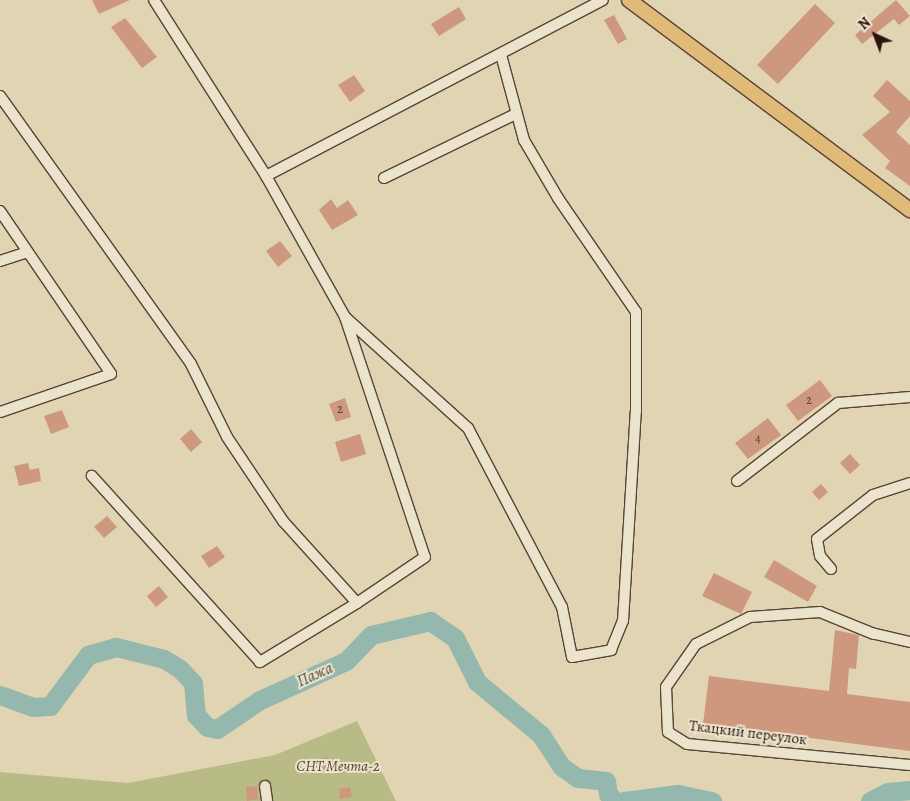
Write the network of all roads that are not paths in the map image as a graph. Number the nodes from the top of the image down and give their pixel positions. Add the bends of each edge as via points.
1 (154, 0) edge
2 (603, 0) edge
3 (629, 0) edge
4 (501, 54) junction
5 (0, 96) edge
6 (516, 114) junction
7 (266, 176) junction
8 (384, 178) dead end
9 (0, 210) edge
10 (910, 210) edge
11 (28, 252) junction
12 (0, 262) edge
13 (345, 317) junction
14 (910, 397) edge
15 (0, 412) edge
16 (92, 476) dead end
17 (737, 482) dead end
18 (910, 483) edge
19 (831, 569) dead end
20 (356, 603) junction
21 (910, 642) edge
22 (910, 766) edge
23 (265, 786) dead end
24 (267, 801) edge

1 - 7 street
2 - 4 street
3 - 10 main road
4 - 6 street
4 - 7 street
5 - 20 street via 191,364 227,437 283,521
6 - 8 street
6 - 13 street via 524,140 558,198 636,312 636,412 624,620 611,650 572,657 562,607 468,428
7 - 13 street
9 - 11 street
11 - 12 street
11 - 15 street via 111,374
13 - 20 street via 425,557
14 - 17 street via 838,404
16 - 20 street via 260,662
18 - 19 street via 873,495 816,539 820,556
21 - 22 street, Ткацкий переулок via 874,634 820,612 750,617 696,644 666,687 668,732 686,744
23 - 24 street

